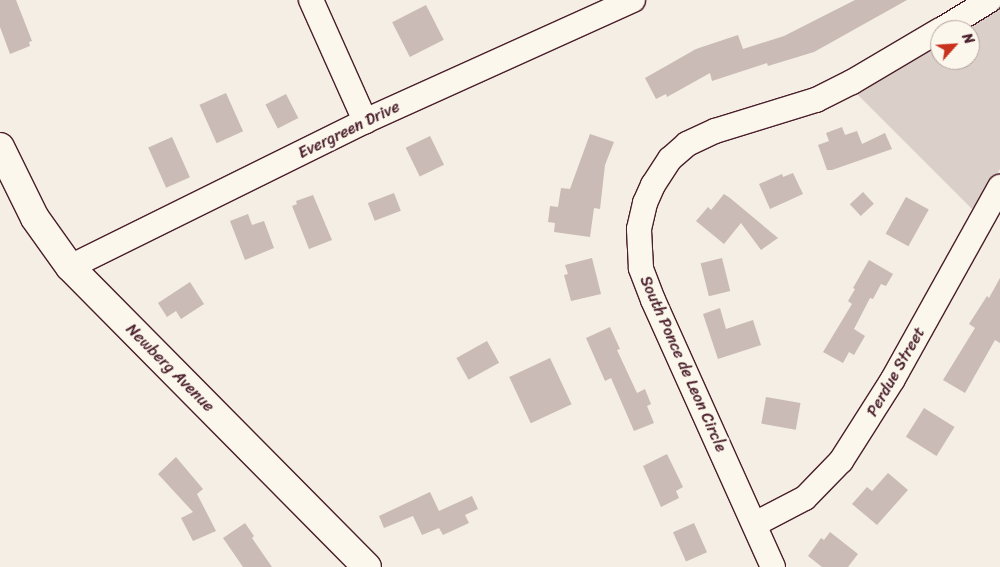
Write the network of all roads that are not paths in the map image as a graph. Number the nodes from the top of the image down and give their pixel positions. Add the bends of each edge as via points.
1 (312, 0) edge
2 (632, 0) edge
3 (990, 0) edge
4 (957, 20) edge
5 (930, 36) edge
6 (365, 122) junction
7 (0, 147) edge
8 (1000, 187) edge
9 (70, 267) junction
10 (755, 524) junction
11 (367, 567) edge
12 (773, 567) edge

1 - 6 street
2 - 6 street, Evergreen Drive
3 - 4 street, South Ponce de Leon Circle
5 - 10 street, South Ponce de Leon Circle via 816,100 714,131 687,144 670,159 645,203 639,229 642,268
6 - 9 street, Evergreen Drive
7 - 9 street, Newberg Avenue via 34,218
8 - 10 street, Perdue Street via 893,379 841,461 805,498
9 - 11 street, Newberg Avenue
10 - 12 street, South Ponce de Leon Circle

